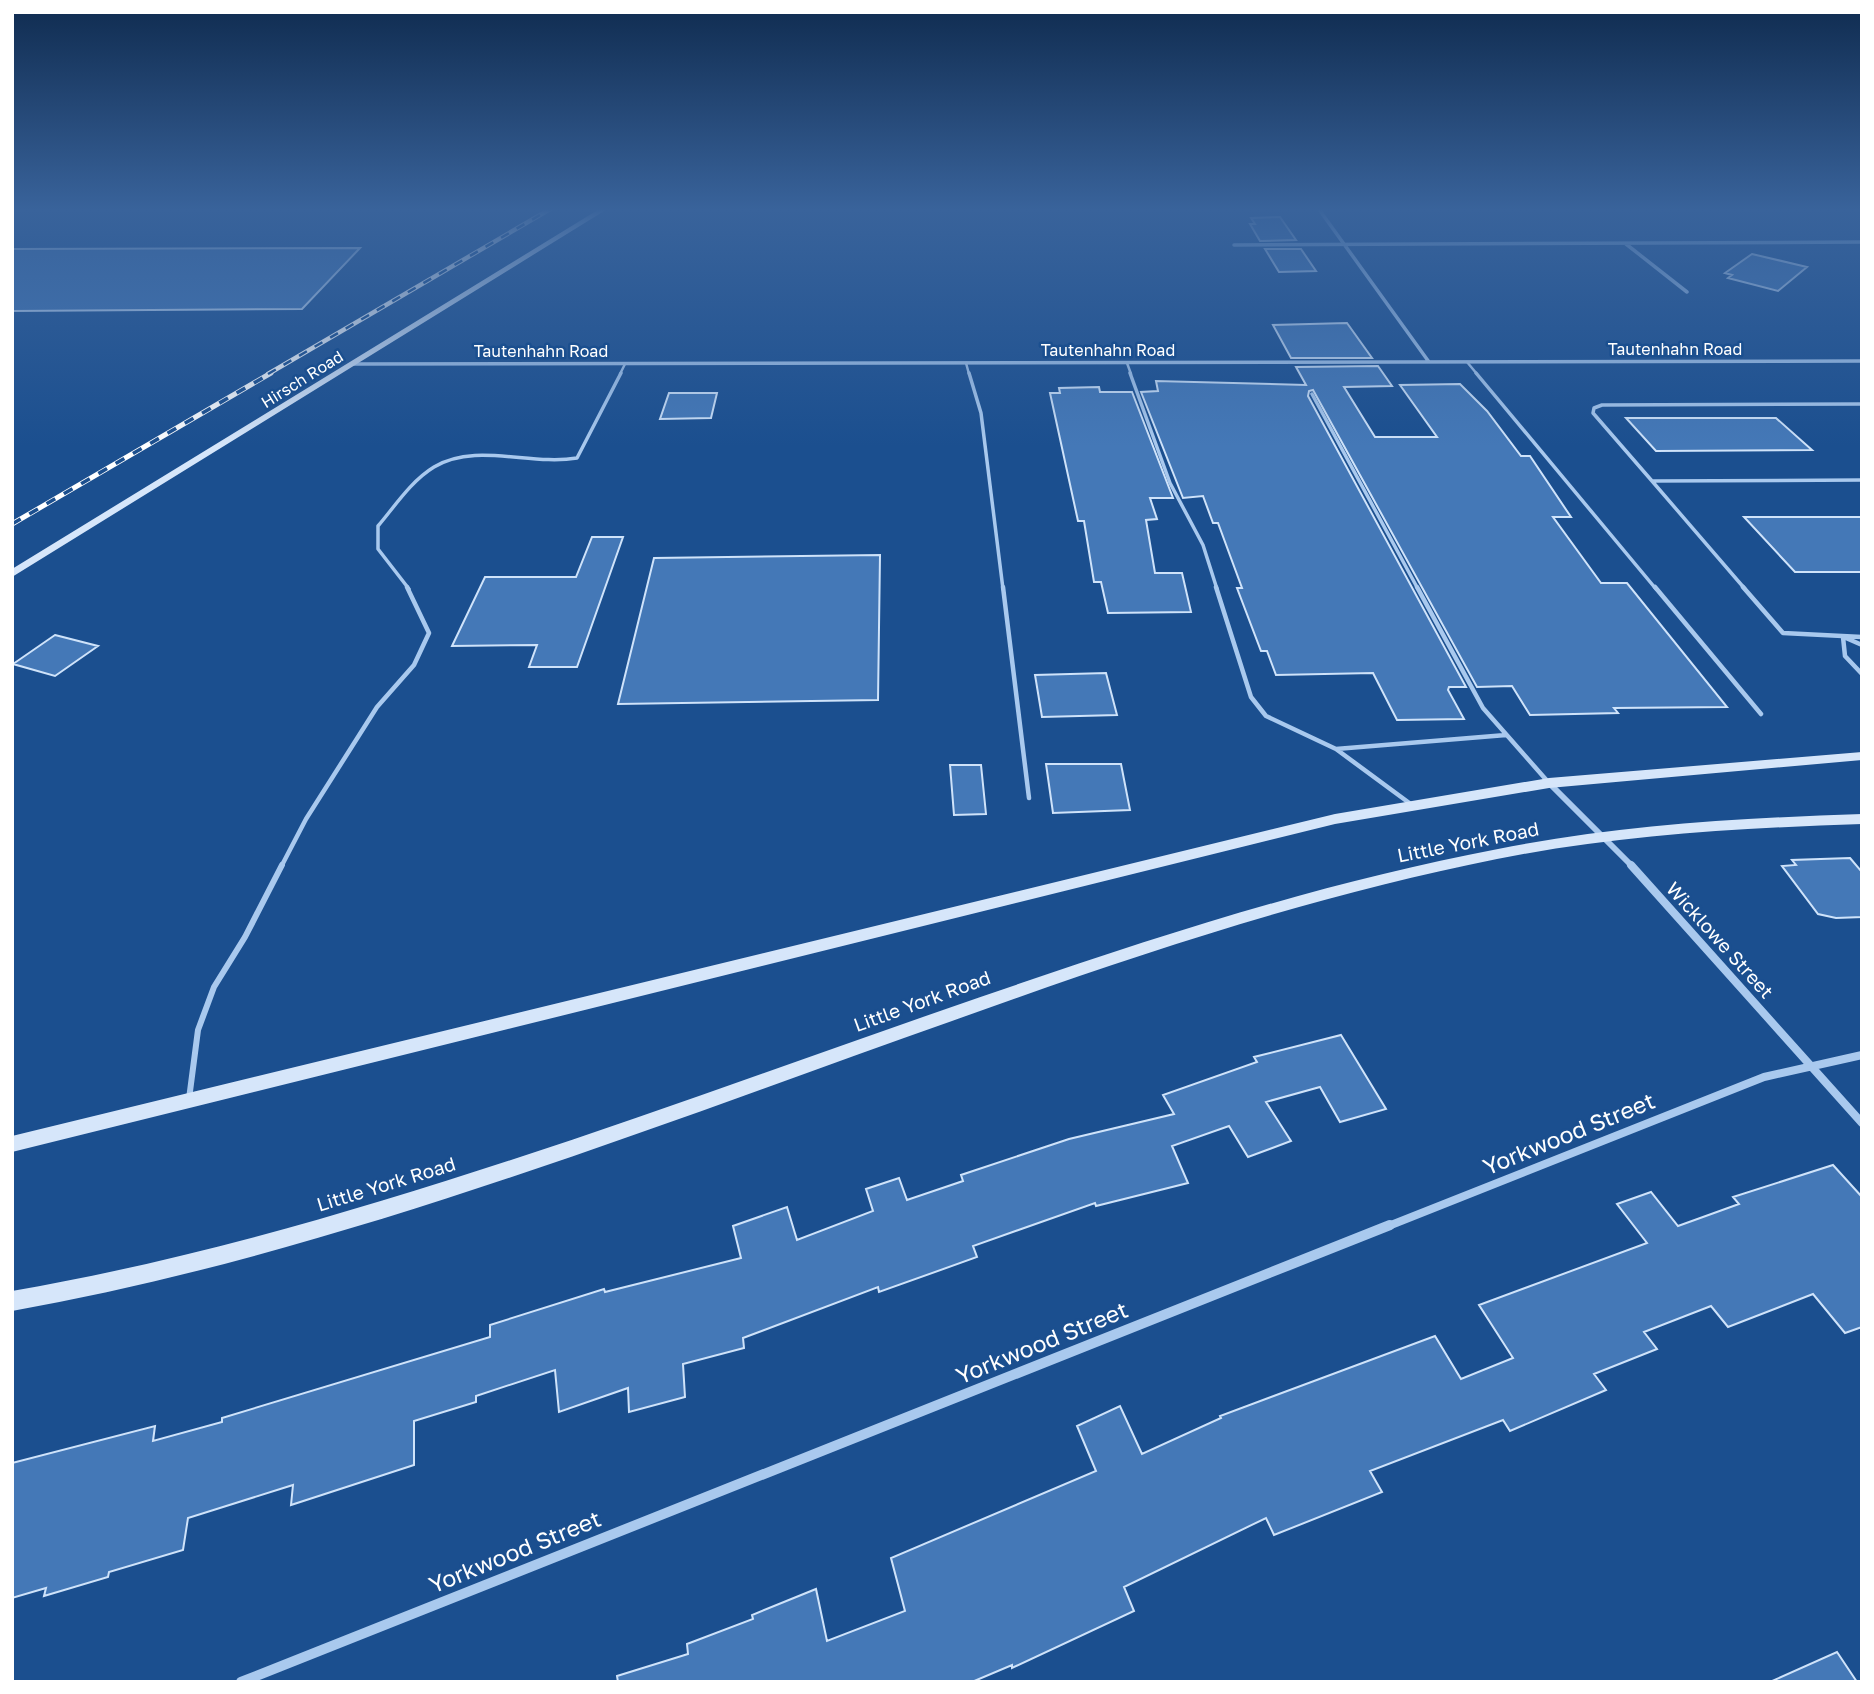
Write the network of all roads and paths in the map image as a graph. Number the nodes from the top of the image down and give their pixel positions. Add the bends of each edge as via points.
1 (478, 287) edge
2 (1375, 287) edge
3 (1681, 287) edge
4 (1687, 292) dead end
5 (1862, 361) edge
6 (1429, 362) junction
7 (1467, 362) junction
8 (625, 363) junction
9 (966, 363) junction
10 (1127, 363) junction
11 (354, 364) junction
12 (1312, 394) dead end
13 (1862, 404) edge
14 (1862, 480) edge
15 (1652, 481) junction
16 (12, 574) edge
17 (1843, 637) junction
18 (1862, 637) edge
19 (1862, 645) edge
20 (1862, 674) edge
21 (1762, 714) dead end
22 (1506, 735) junction
23 (1336, 749) junction
24 (1862, 756) edge
25 (1549, 783) junction
26 (1030, 798) dead end
27 (1413, 806) junction
28 (1862, 819) edge
29 (1607, 838) junction
30 (1862, 1055) edge
31 (1811, 1066) junction
32 (189, 1100) junction
33 (1862, 1124) edge
34 (12, 1144) edge
35 (12, 1301) edge
36 (241, 1682) edge

1 - 11 main road, Hirsch Road
2 - 6 street
3 - 4 street
5 - 7 street, Tautenhahn Road
6 - 7 street, Tautenhahn Road
6 - 10 street, Tautenhahn Road
7 - 21 lane
8 - 9 street, Tautenhahn Road
8 - 11 street, Tautenhahn Road
8 - 32 lane via 577,458 562,462 475,456 449,459 432,468 378,526 378,550 421,606 429,633 414,665 377,707 306,820 214,987 198,1030
9 - 10 street, Tautenhahn Road
9 - 26 lane via 981,413
10 - 23 lane via 1170,483 1203,545 1251,697 1266,716
11 - 16 main road, Hirsch Road
12 - 22 lane via 1483,708
13 - 15 lane via 1594,408
14 - 15 lane
15 - 17 lane via 1783,633
17 - 18 lane
17 - 19 lane
17 - 20 lane via 1845,656
22 - 23 lane
22 - 25 lane
23 - 27 lane
24 - 25 main road
25 - 27 main road
25 - 29 street, Wicklowe Street
27 - 32 main road via 1335,819
28 - 29 main road, Little York Road via 1748,822
29 - 31 street, Wicklowe Street
29 - 35 main road, Little York Road via 1500,854 1361,885 1020,988 343,1222 91,1288
30 - 31 street, Yorkwood Street
31 - 33 street, Wicklowe Street
31 - 36 street, Yorkwood Street via 1764,1077
32 - 34 main road

